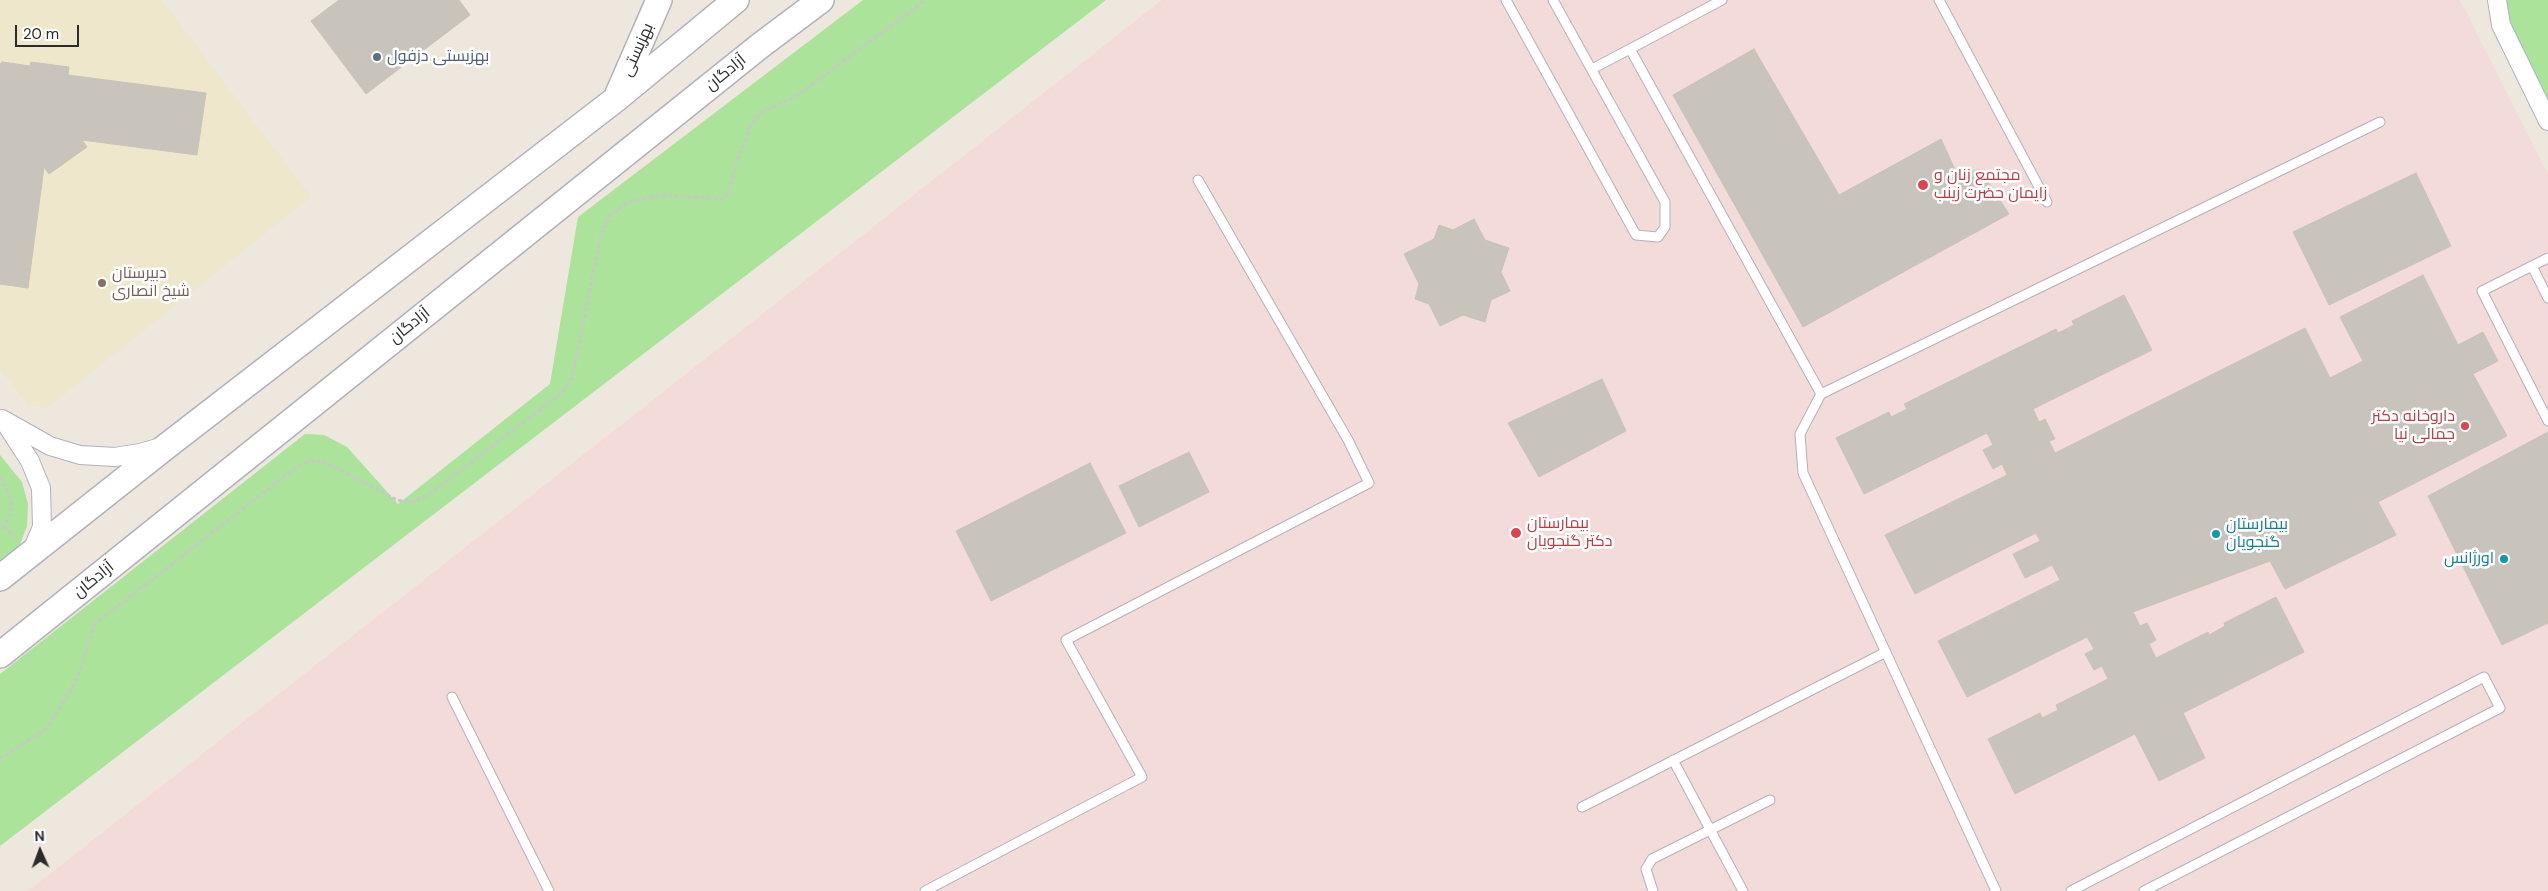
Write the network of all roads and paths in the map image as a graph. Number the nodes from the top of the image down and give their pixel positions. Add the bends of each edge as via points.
1 (659, 0) edge
2 (736, 0) edge
3 (821, 0) edge
4 (926, 0) edge
5 (1506, 0) edge
6 (1553, 0) edge
7 (1722, 0) edge
8 (1939, 0) edge
9 (2497, 0) edge
10 (1630, 49) junction
11 (1592, 68) junction
12 (616, 99) junction
13 (2548, 121) edge
14 (2380, 122) dead end
15 (1198, 180) dead end
16 (2047, 202) dead end
17 (2548, 258) edge
18 (2532, 266) junction
19 (2548, 298) edge
20 (1821, 394) junction
21 (1, 417) edge
22 (2548, 421) edge
23 (168, 445) junction
24 (0, 477) edge
25 (0, 530) edge
26 (31, 553) junction
27 (0, 578) edge
28 (1886, 652) junction
29 (0, 655) edge
30 (452, 697) dead end
31 (0, 759) edge
32 (1673, 760) junction
33 (1770, 800) dead end
34 (1582, 807) dead end
35 (1710, 828) junction
36 (549, 891) edge
37 (925, 891) edge
38 (1653, 891) edge
39 (1743, 891) edge
40 (1996, 891) edge
41 (2070, 891) edge
42 (2144, 891) edge

1 - 12 main road, بهزیستی
2 - 12 main road
3 - 29 main road, آزادگان
4 - 31 path via 795,97 762,112 748,133 728,194 721,200 664,195 628,202 610,216 602,230 574,370 563,392 428,495 413,502 397,500 326,463 314,460 298,466 95,624 78,673 47,728
5 - 11 lane via 1636,235 1658,237 1664,227 1665,202
6 - 11 lane
7 - 10 lane
8 - 16 lane
9 - 13 street via 2501,25
10 - 11 lane
10 - 20 lane
12 - 23 main road
14 - 20 lane
15 - 37 lane via 1348,440 1369,483 1066,640 1142,778
17 - 18 lane
18 - 19 lane
18 - 22 lane via 2482,290
20 - 28 lane via 1800,434 1803,473
21 - 23 street via 50,446 80,455 114,457
21 - 26 street via 30,461 41,488 42,527
23 - 26 main road
24 - 25 path via 11,500 11,514
26 - 27 main road
28 - 32 lane
28 - 40 lane
30 - 36 lane
32 - 34 lane
32 - 35 lane
33 - 35 lane
35 - 38 lane via 1652,859 1646,869
35 - 39 lane
41 - 42 lane via 2484,677 2500,708

